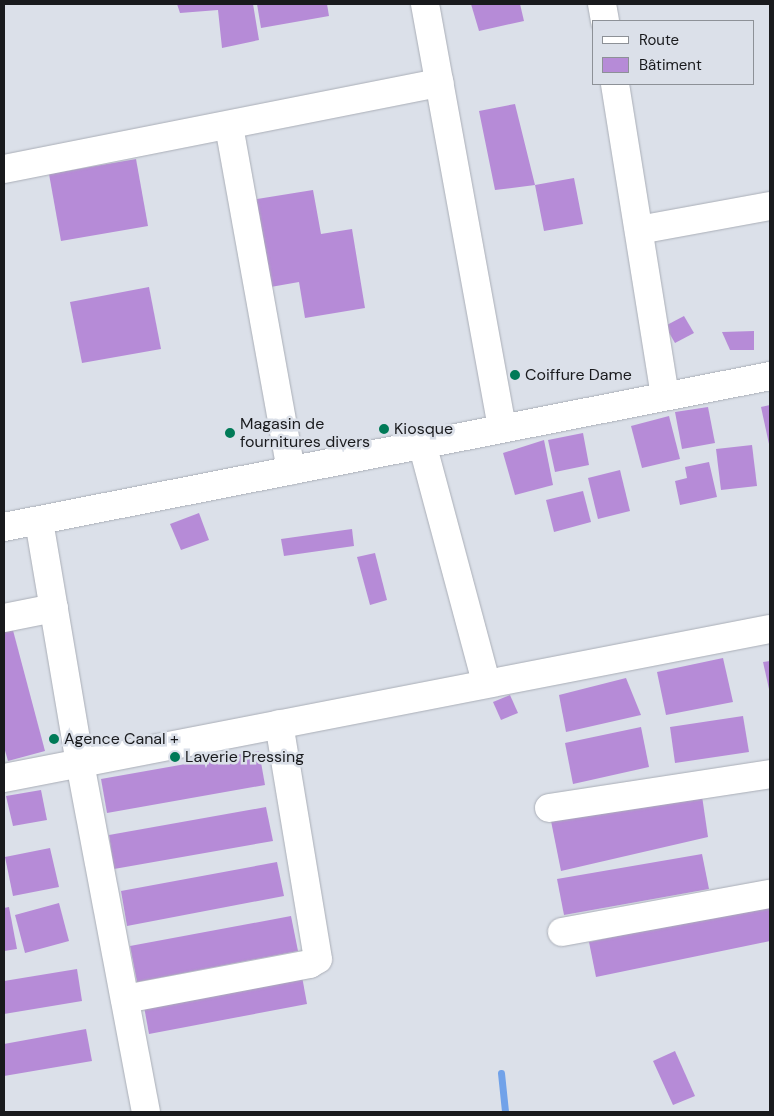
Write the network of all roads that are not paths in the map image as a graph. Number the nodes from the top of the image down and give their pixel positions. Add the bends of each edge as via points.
1 (425, 4) edge
2 (602, 4) edge
3 (605, 20) edge
4 (440, 83) junction
5 (615, 85) edge
6 (229, 126) junction
7 (4, 170) edge
8 (770, 206) edge
9 (639, 230) junction
10 (770, 376) edge
11 (665, 396) junction
12 (502, 428) junction
13 (423, 447) junction
14 (291, 470) junction
15 (39, 521) junction
16 (4, 527) edge
17 (54, 608) junction
18 (4, 618) edge
19 (770, 629) edge
20 (486, 682) junction
21 (279, 724) junction
22 (80, 763) junction
23 (770, 774) edge
24 (4, 778) edge
25 (549, 808) dead end
26 (770, 894) edge
27 (562, 932) dead end
28 (125, 1000) junction
29 (146, 1112) edge

1 - 4 street
2 - 3 street
4 - 6 street
4 - 12 street
5 - 9 street
6 - 7 street
6 - 14 street
8 - 9 street
9 - 11 street
10 - 11 street
11 - 12 street
12 - 13 street
13 - 14 street
13 - 20 street
14 - 15 street
15 - 16 street
15 - 17 street
17 - 18 street
17 - 22 street
19 - 20 street
20 - 21 street
21 - 22 street
21 - 28 street via 318,959 310,964
22 - 24 street
22 - 28 street
23 - 25 street
26 - 27 street
28 - 29 street

